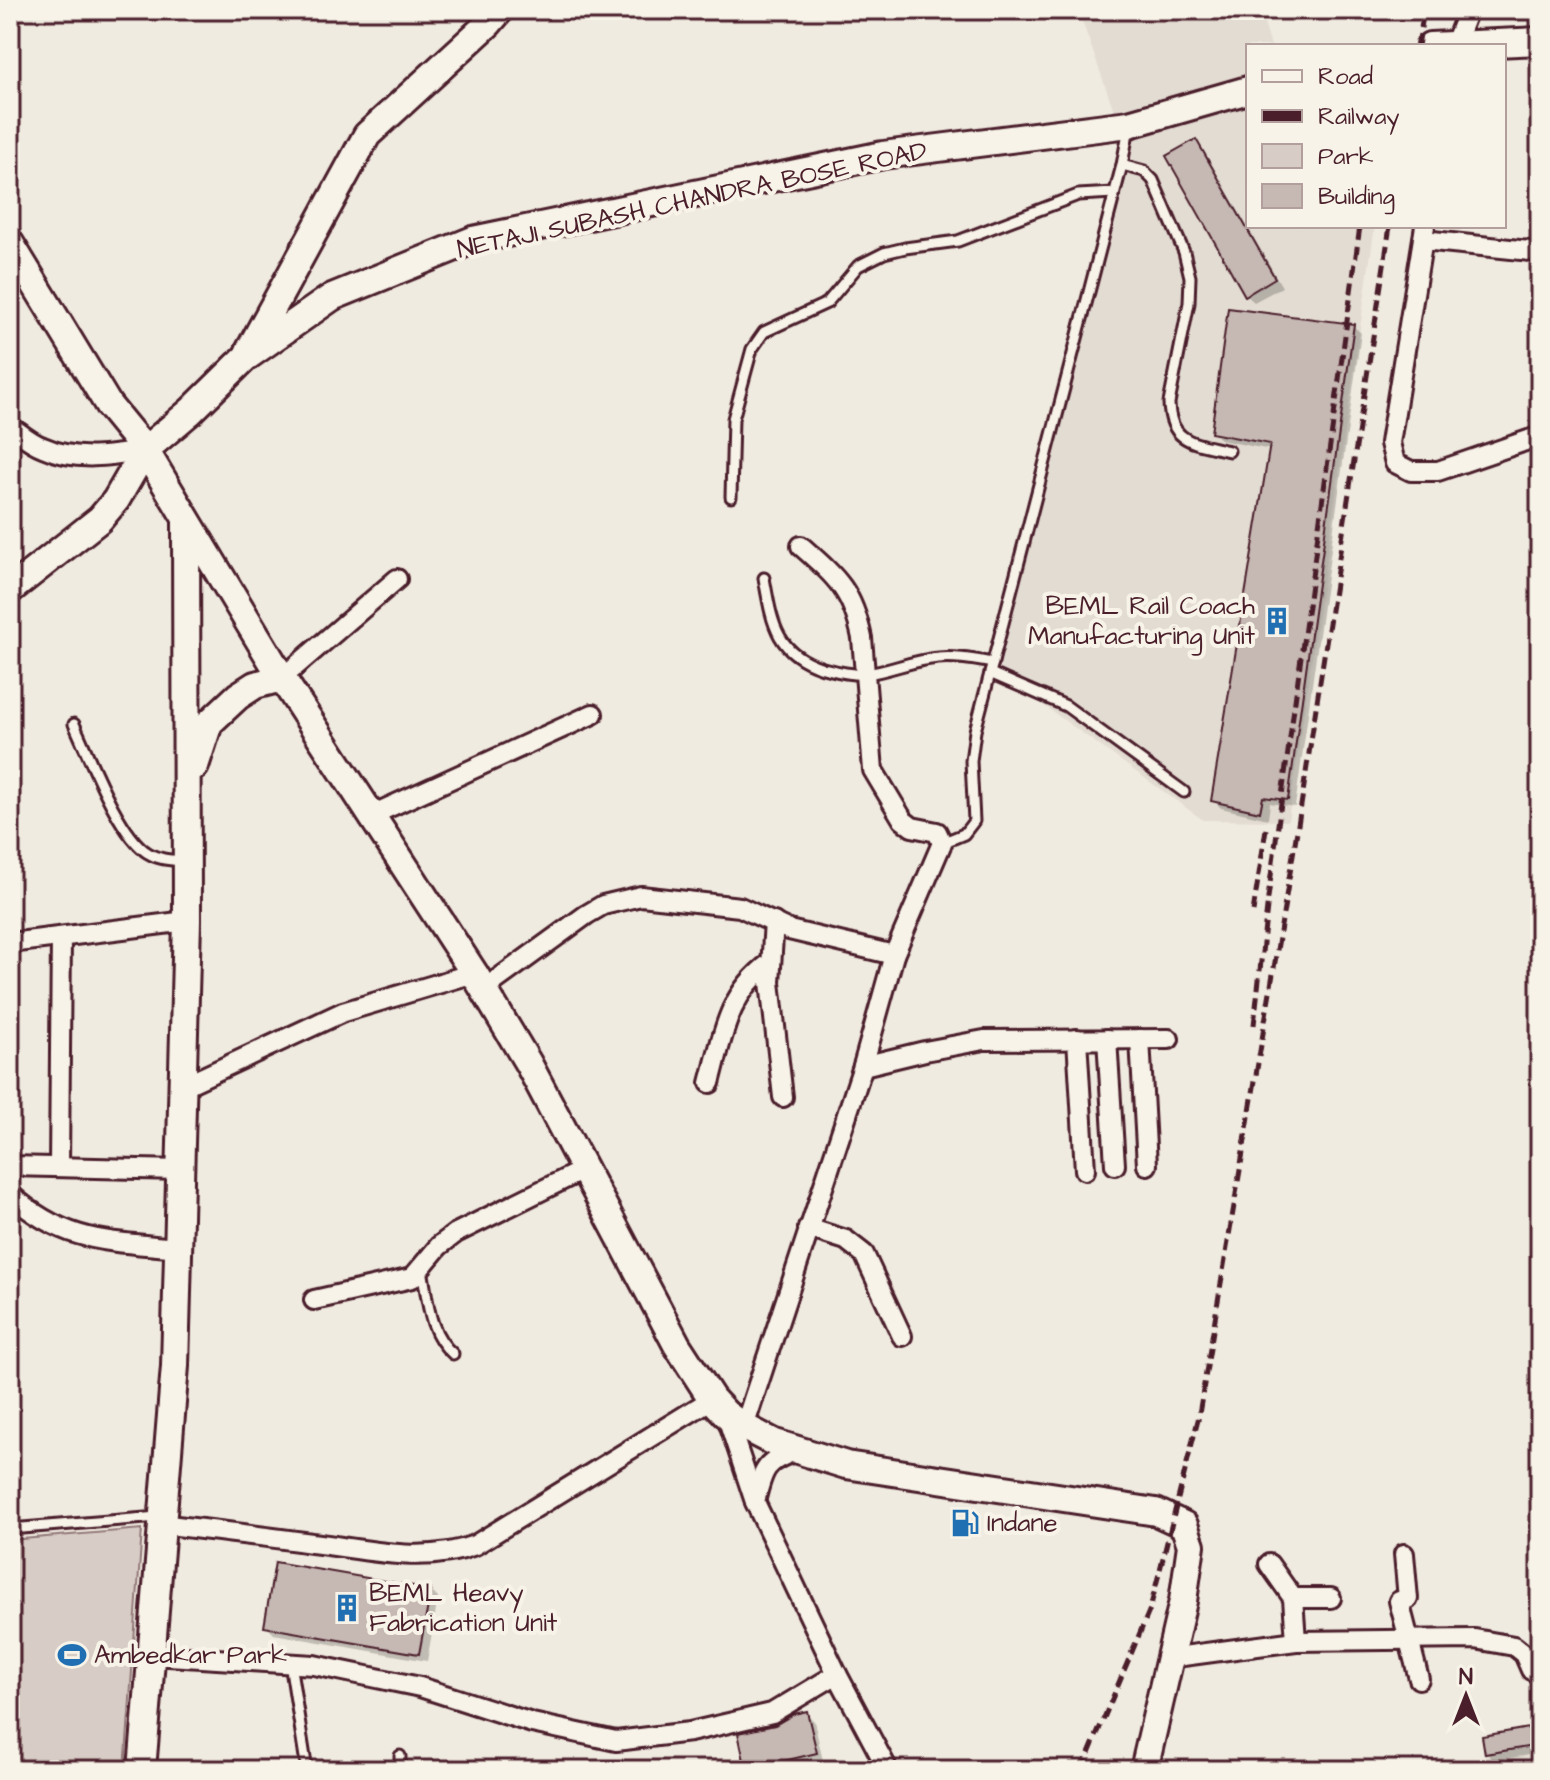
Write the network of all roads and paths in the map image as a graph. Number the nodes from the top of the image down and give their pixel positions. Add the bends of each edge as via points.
1 (500, 10) edge
2 (1468, 11) edge
3 (1540, 41) edge
4 (1455, 44) edge
5 (1488, 44) edge
6 (1246, 91) edge
7 (1129, 124) junction
8 (1122, 165) junction
9 (1114, 193) junction
10 (1424, 233) edge
11 (10, 243) edge
12 (1540, 252) edge
13 (245, 358) junction
14 (109, 406) junction
15 (191, 411) junction
16 (10, 426) edge
17 (1540, 436) edge
18 (145, 450) junction
19 (1229, 451) dead end
20 (731, 497) dead end
21 (186, 520) junction
22 (801, 546) dead end
23 (764, 578) dead end
24 (397, 579) dead end
25 (10, 590) edge
26 (992, 668) junction
27 (864, 674) junction
28 (282, 678) junction
29 (593, 714) dead end
30 (74, 724) dead end
31 (188, 784) junction
32 (1184, 792) dead end
33 (372, 815) junction
34 (942, 843) junction
35 (188, 862) junction
36 (187, 921) junction
37 (774, 922) junction
38 (61, 937) junction
39 (10, 943) edge
40 (894, 955) junction
41 (770, 963) junction
42 (479, 981) junction
43 (1077, 1039) junction
44 (1107, 1039) junction
45 (1140, 1039) junction
46 (1169, 1039) dead end
47 (863, 1066) junction
48 (710, 1083) dead end
49 (184, 1086) junction
50 (783, 1097) dead end
51 (1115, 1165) dead end
52 (1147, 1165) dead end
53 (10, 1166) edge
54 (59, 1167) junction
55 (181, 1170) junction
56 (583, 1170) junction
57 (1085, 1170) dead end
58 (10, 1194) edge
59 (808, 1228) junction
60 (178, 1248) junction
61 (422, 1269) junction
62 (314, 1300) dead end
63 (902, 1336) dead end
64 (453, 1354) dead end
65 (727, 1413) junction
66 (797, 1451) junction
67 (755, 1502) junction
68 (161, 1520) junction
69 (10, 1529) edge
70 (1404, 1554) dead end
71 (1269, 1564) dead end
72 (1293, 1598) junction
73 (1331, 1598) dead end
74 (1408, 1640) junction
75 (1296, 1641) junction
76 (152, 1655) junction
77 (1168, 1658) junction
78 (290, 1663) junction
79 (1540, 1673) edge
80 (837, 1674) junction
81 (1419, 1679) dead end
82 (400, 1756) dead end
83 (884, 1768) edge
84 (142, 1770) edge
85 (307, 1770) edge
86 (400, 1770) edge
87 (1144, 1770) edge

1 - 13 main road via 367,135
2 - 4 street
3 - 5 main road
6 - 7 main road, NETAJI SUBASH CHANDRA BOSE ROAD
7 - 8 lane
7 - 13 main road, NETAJI SUBASH CHANDRA BOSE ROAD via 883,155 473,240 332,297
8 - 9 lane
8 - 19 lane via 1144,171 1153,180 1188,264 1189,303 1169,403 1174,428 1190,441
9 - 20 lane via 1078,195 958,241 894,250 867,260 827,303 764,332 752,349 733,419
9 - 26 lane
10 - 12 street
10 - 17 street via 1390,443 1395,463 1411,471 1438,471
11 - 14 main road
13 - 15 main road, NETAJI SUBASH CHANDRA BOSE ROAD
14 - 15 main road via 150,428
14 - 18 main road
15 - 18 main road, NETAJI SUBASH CHANDRA BOSE ROAD
16 - 18 street via 42,447 78,457
18 - 21 main road
18 - 25 main road, NETAJI SUBASH CHANDRA BOSE ROAD via 100,519
21 - 28 main road
21 - 31 main road
22 - 27 street via 852,601
23 - 27 lane via 772,622 793,653 810,664
24 - 28 street
26 - 27 lane via 938,658
26 - 32 lane via 1066,706
26 - 34 lane via 973,742 974,821 964,834
27 - 34 street via 873,770 903,820 937,832
28 - 31 main road via 255,685 209,723
28 - 33 main road
29 - 33 street
30 - 35 lane via 130,838 149,854
31 - 35 main road
33 - 42 main road
34 - 40 street
35 - 36 main road
36 - 38 street
36 - 49 main road
37 - 40 street
37 - 41 street
37 - 42 street via 740,907 623,898
38 - 39 street
38 - 54 street
40 - 47 street
41 - 48 street via 734,1002
41 - 50 street
42 - 49 street via 343,1012
42 - 56 main road
43 - 44 street
43 - 47 street via 972,1042
43 - 57 street
44 - 45 street
44 - 51 street
45 - 46 street
45 - 52 street
47 - 59 street
49 - 55 main road
53 - 54 street
54 - 55 street
55 - 60 main road
56 - 61 street via 447,1239
56 - 65 main road via 677,1345
58 - 60 street via 71,1234
59 - 63 street via 846,1240 864,1254
59 - 65 street
60 - 68 main road via 175,1366
61 - 62 street via 406,1281
61 - 64 lane via 433,1328
65 - 66 main road
65 - 67 street
65 - 68 street via 475,1545 452,1552 392,1553
66 - 67 street via 775,1457 762,1472
66 - 77 main road via 846,1465 1175,1519 1184,1525 1191,1545
67 - 80 street
68 - 69 lane
68 - 76 main road
70 - 74 street via 1408,1599 1399,1601
71 - 72 street
72 - 73 street
72 - 75 street
74 - 75 street
74 - 79 street via 1475,1639 1514,1646 1531,1670
74 - 81 street
75 - 77 street
76 - 78 street
76 - 84 main road
77 - 87 main road
78 - 80 street via 420,1687 532,1723 616,1741 690,1732 772,1713
78 - 85 lane
80 - 83 street
82 - 86 lane

